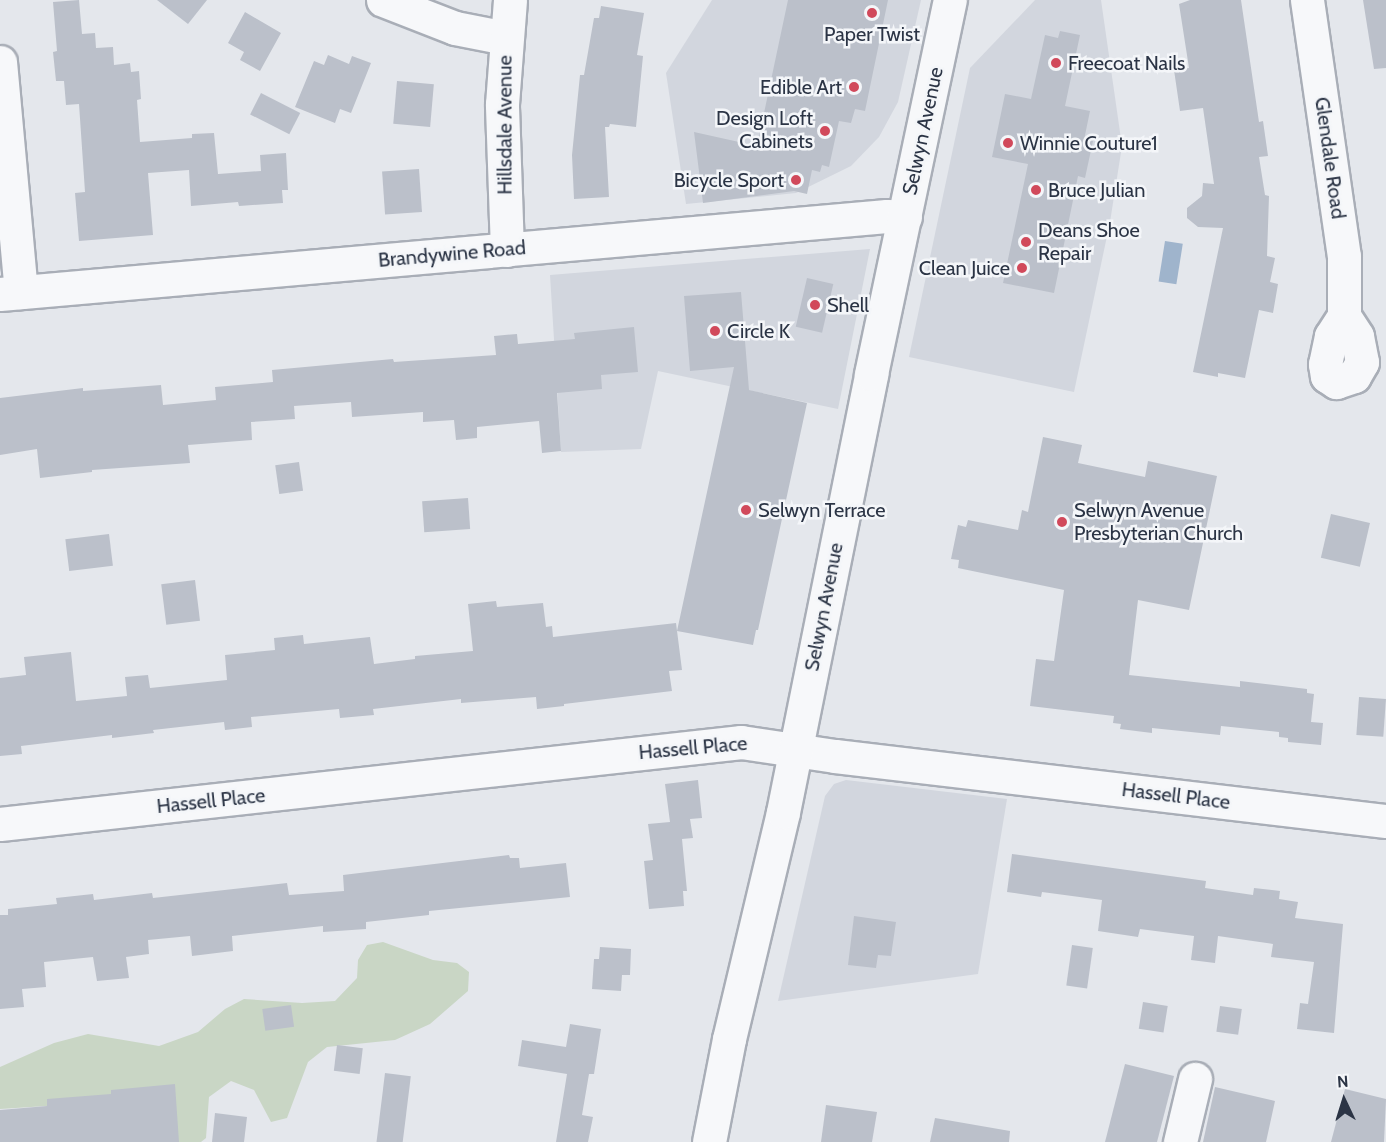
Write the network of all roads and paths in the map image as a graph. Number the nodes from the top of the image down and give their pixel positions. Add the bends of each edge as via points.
1 (383, 0) edge
2 (510, 0) edge
3 (950, 0) edge
4 (1307, 0) edge
5 (506, 38) junction
6 (0, 62) edge
7 (905, 217) junction
8 (507, 250) junction
9 (10, 293) edge
10 (1344, 316) dead end
11 (797, 749) junction
12 (1386, 820) edge
13 (0, 824) edge
14 (1195, 1079) dead end
15 (709, 1142) edge
16 (1180, 1142) edge

1 - 5 street via 455,28
2 - 5 street, Hillsdale Avenue
3 - 7 street, Selwyn Avenue
4 - 10 street, Glendale Road via 1344,256
5 - 8 street, Hillsdale Avenue via 502,157
6 - 9 street
7 - 8 street, Brandywine Road
7 - 11 street, Selwyn Avenue
8 - 9 street, Brandywine Road
11 - 12 street, Hassell Place
11 - 13 street, Hassell Place via 753,742 723,743
11 - 15 street, Selwyn Avenue
14 - 16 street

